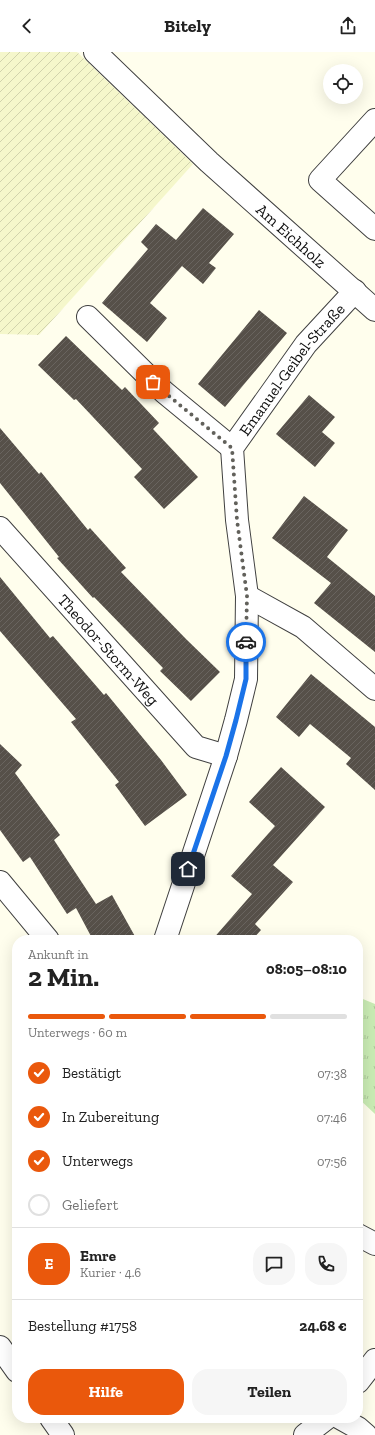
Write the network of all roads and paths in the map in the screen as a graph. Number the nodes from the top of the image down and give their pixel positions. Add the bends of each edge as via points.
1 (95, 52) edge
2 (375, 120) edge
3 (375, 229) edge
4 (355, 291) junction
5 (375, 310) edge
6 (88, 317) dead end
7 (232, 448) junction
8 (0, 528) edge
9 (247, 596) junction
10 (375, 689) edge
11 (226, 756) junction
12 (0, 882) edge
13 (44, 935) edge
14 (167, 935) edge
15 (363, 1238) edge
16 (375, 1244) edge
17 (0, 1348) edge
18 (375, 1360) edge
19 (12, 1364) edge
20 (363, 1376) edge
21 (320, 1423) edge
22 (349, 1423) edge
23 (304, 1435) edge
24 (366, 1435) edge

1 - 4 street, Am Eichholz via 209,162
2 - 3 street via 320,180
4 - 5 street, Am Eichholz
4 - 7 street, Emanuel-Geibel-Straße via 306,344
6 - 7 street via 164,392
7 - 9 street, Emanuel-Geibel-Straße via 237,520
8 - 11 street, Theodor-Storm-Weg via 196,747
9 - 10 street via 303,627
9 - 11 street, Emanuel-Geibel-Straße via 246,679
11 - 14 street, Emanuel-Geibel-Straße
12 - 13 street
15 - 16 street
17 - 19 street
18 - 20 street
21 - 23 street
22 - 24 street

